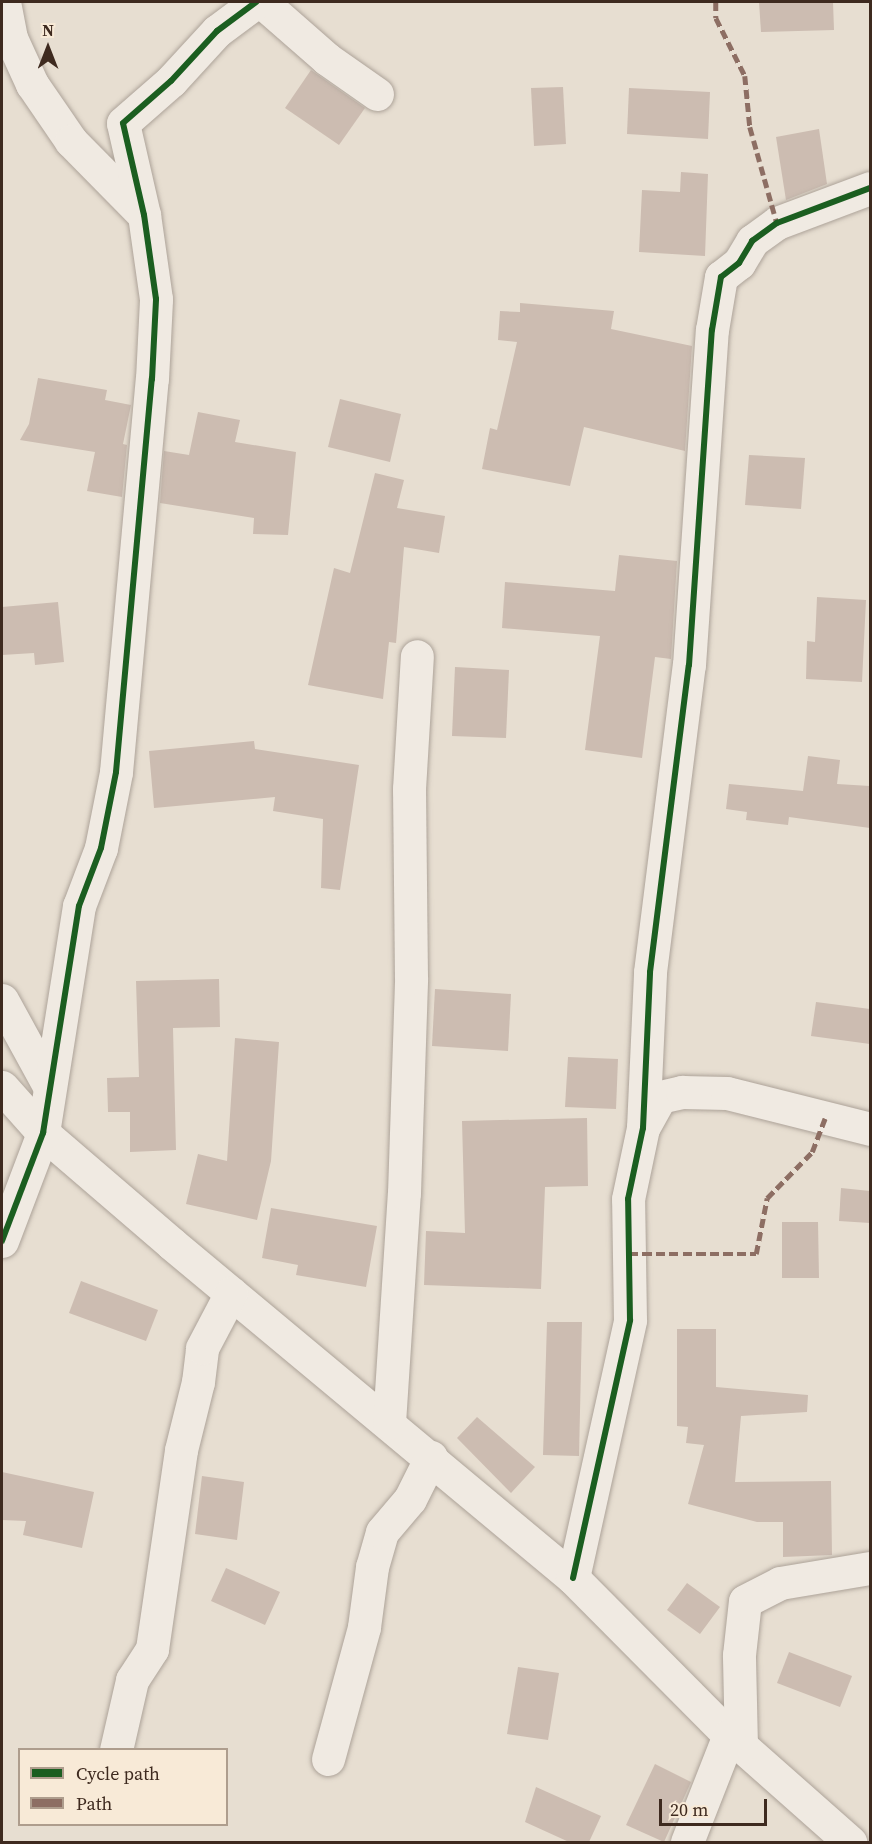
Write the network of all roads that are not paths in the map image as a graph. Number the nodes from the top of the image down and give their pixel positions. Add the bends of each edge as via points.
1 (4, 2) edge
2 (256, 2) edge
3 (262, 2) edge
4 (377, 94) dead end
5 (870, 188) edge
6 (144, 215) junction
7 (417, 656) dead end
8 (2, 1000) edge
9 (49, 1086) junction
10 (2, 1087) edge
11 (643, 1128) junction
12 (870, 1129) edge
13 (43, 1133) junction
14 (2, 1242) edge
15 (231, 1293) junction
16 (389, 1423) junction
17 (430, 1457) junction
18 (870, 1568) edge
19 (573, 1578) junction
20 (735, 1740) junction
21 (116, 1748) edge
22 (328, 1759) dead end
23 (687, 1842) edge
24 (850, 1842) edge

1 - 6 street via 11,38 32,84 71,141
2 - 6 street via 217,31 171,81 123,123
3 - 4 street via 327,59
5 - 11 street via 777,223 752,241 739,263 721,277 712,330 689,665 650,972
6 - 9 street via 156,299 153,368 117,772 101,848 79,906
7 - 16 street via 409,789 411,978 404,1182
8 - 9 street
9 - 13 street
10 - 13 street
11 - 12 street via 660,1097 682,1092 727,1093
11 - 19 street via 628,1199 630,1320
13 - 14 street
13 - 15 street
15 - 16 street
15 - 21 street via 202,1348 182,1450 152,1649 132,1680
16 - 17 street
17 - 19 street
17 - 22 street via 410,1498 382,1532 372,1567 364,1627
18 - 20 street via 780,1584 745,1601
19 - 20 street
20 - 23 street
20 - 24 street

